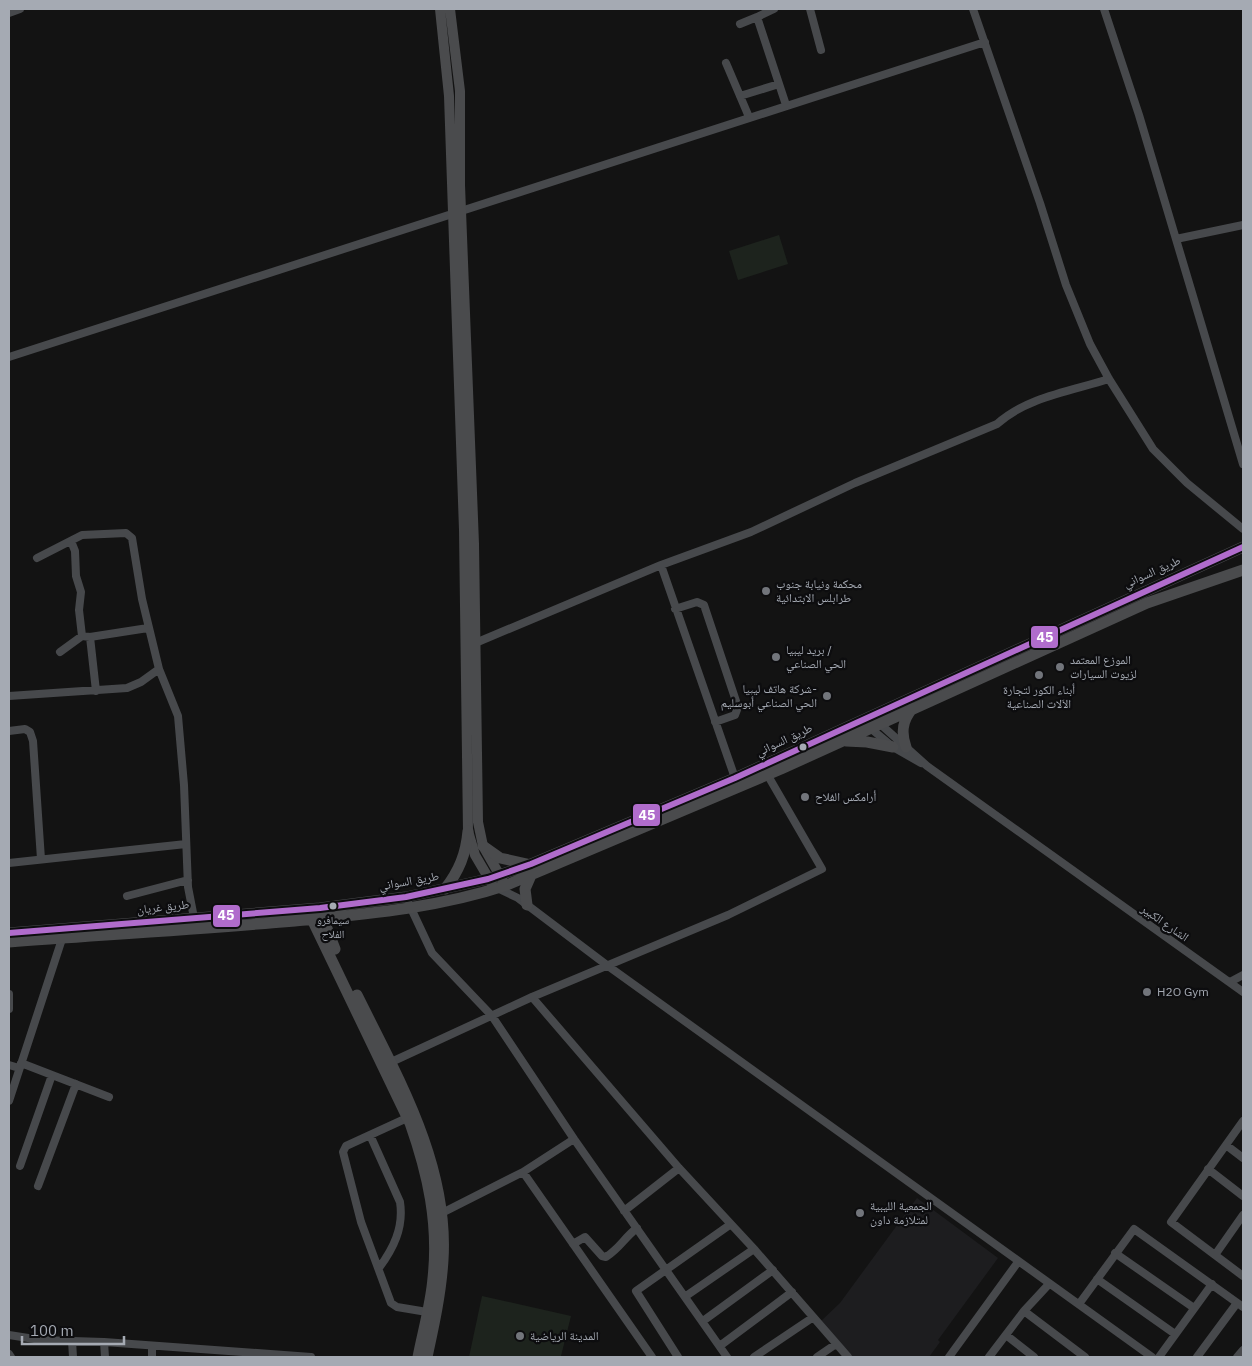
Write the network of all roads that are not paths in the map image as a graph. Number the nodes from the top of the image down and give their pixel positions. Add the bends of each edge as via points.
1 (20, 9) edge
2 (440, 9) edge
3 (450, 9) edge
4 (774, 9) edge
5 (810, 9) edge
6 (973, 9) edge
7 (1104, 9) edge
8 (9, 12) edge
9 (757, 18) junction
10 (740, 24) dead end
11 (985, 42) junction
12 (821, 50) dead end
13 (726, 63) dead end
14 (779, 84) junction
15 (740, 96) junction
16 (786, 105) junction
17 (749, 117) junction
18 (457, 212) junction
19 (1243, 225) edge
20 (1176, 239) junction
21 (9, 357) edge
22 (1109, 379) junction
23 (1243, 464) edge
24 (1243, 529) edge
25 (71, 540) junction
26 (1243, 547) edge
27 (37, 558) dead end
28 (662, 565) junction
29 (1243, 570) edge
30 (675, 609) junction
31 (148, 628) junction
32 (86, 636) junction
33 (476, 642) junction
34 (466, 647) junction
35 (60, 652) dead end
36 (159, 669) junction
37 (96, 691) junction
38 (9, 696) edge
39 (914, 708) junction
40 (714, 722) junction
41 (871, 722) junction
42 (9, 731) edge
43 (841, 741) junction
44 (893, 747) junction
45 (906, 747) junction
46 (927, 766) junction
47 (767, 774) junction
48 (735, 778) junction
49 (468, 831) junction
50 (186, 844) junction
51 (484, 846) junction
52 (41, 859) junction
53 (9, 863) edge
54 (531, 869) junction
55 (493, 877) junction
56 (188, 880) junction
57 (502, 887) junction
58 (445, 889) junction
59 (127, 896) dead end
60 (406, 897) junction
61 (522, 902) junction
62 (411, 909) junction
63 (315, 913) junction
64 (195, 924) junction
65 (9, 933) edge
66 (62, 939) junction
67 (9, 942) edge
68 (608, 966) junction
69 (1243, 975) edge
70 (1230, 982) junction
71 (1243, 992) edge
72 (9, 994) edge
73 (532, 997) junction
74 (9, 1009) edge
75 (492, 1016) junction
76 (386, 1064) junction
77 (9, 1065) edge
78 (20, 1065) junction
79 (52, 1075) junction
80 (76, 1084) junction
81 (108, 1097) dead end
82 (9, 1102) edge
83 (407, 1118) junction
84 (1243, 1121) edge
85 (370, 1134) junction
86 (574, 1139) junction
87 (1226, 1145) junction
88 (1243, 1158) edge
89 (20, 1166) dead end
90 (678, 1168) junction
91 (1208, 1169) junction
92 (523, 1172) junction
93 (38, 1186) dead end
94 (1243, 1196) edge
95 (624, 1210) junction
96 (438, 1215) junction
97 (1243, 1215) edge
98 (731, 1224) junction
99 (637, 1228) junction
100 (573, 1244) junction
101 (754, 1248) junction
102 (1115, 1253) junction
103 (1215, 1255) junction
104 (1018, 1262) junction
105 (379, 1268) junction
106 (665, 1270) junction
107 (773, 1270) junction
108 (1243, 1276) edge
109 (1097, 1280) junction
110 (1049, 1284) junction
111 (1212, 1284) junction
112 (792, 1292) junction
113 (686, 1296) junction
114 (1079, 1304) junction
115 (1240, 1305) edge
116 (1194, 1308) junction
117 (1024, 1311) junction
118 (427, 1312) junction
119 (812, 1318) junction
120 (703, 1321) junction
121 (1175, 1334) junction
122 (9, 1335) edge
123 (1006, 1336) junction
124 (72, 1341) junction
125 (104, 1342) junction
126 (836, 1344) junction
127 (721, 1345) junction
128 (152, 1346) junction
129 (1243, 1350) edge
130 (73, 1357) edge
131 (105, 1357) edge
132 (152, 1357) edge
133 (311, 1357) edge
134 (418, 1357) edge
135 (426, 1357) edge
136 (652, 1357) edge
137 (678, 1357) edge
138 (727, 1357) edge
139 (754, 1357) edge
140 (817, 1357) edge
141 (848, 1357) edge
142 (949, 1357) edge
143 (989, 1357) edge
144 (1034, 1357) edge
145 (1084, 1357) edge
146 (1152, 1357) edge
147 (1159, 1357) edge
148 (1197, 1357) edge
149 (1238, 1357) edge

1 - 8 street
2 - 18 main road
3 - 18 main road via 460,91
4 - 9 street
5 - 12 street
6 - 11 street
7 - 20 street
9 - 10 street
9 - 14 street
11 - 16 street
11 - 22 street via 1066,285 1090,344
13 - 15 street
14 - 15 street
14 - 16 street
15 - 17 street
16 - 17 street
17 - 18 street
18 - 21 street
18 - 33 main road
18 - 34 main road
19 - 20 street
20 - 23 street
22 - 24 street via 1153,449 1186,483
22 - 28 street via 1047,397 1011,412 997,424 855,483 751,532
25 - 27 street
25 - 31 street via 82,535 130,534
25 - 32 street via 76,551 79,610
26 - 41 highway, طريق السواني
28 - 30 street
28 - 33 street
29 - 39 highway, طريق السواني via 1147,603
30 - 40 street
30 - 40 street via 697,602 704,604 738,707 735,715
31 - 32 street
31 - 36 street
32 - 35 street
32 - 37 street
33 - 34 street
33 - 51 main road via 478,822
34 - 49 main road
36 - 37 street via 127,688
36 - 50 street via 178,716
37 - 38 street
39 - 41 highway, طريق السواني
39 - 45 highway via 904,722
40 - 48 street
41 - 43 highway, طريق السواني
41 - 44 street, الشارع الكبير
41 - 45 street, الشارع الكبير
41 - 48 highway, طريق السواني
42 - 52 street via 24,729 30,732 33,740
43 - 44 highway
43 - 47 highway, طريق السواني
44 - 46 street, الشارع الكبير
45 - 46 street, الشارع الكبير
46 - 70 street, الشارع الكبير via 1060,864
47 - 54 highway, طريق السواني
47 - 68 street via 822,869 728,915
48 - 54 highway, طريق السواني
49 - 55 main road via 476,855
49 - 58 highway via 462,862
50 - 52 street
50 - 56 street
51 - 54 highway via 491,853
51 - 55 main road
52 - 53 street
54 - 55 highway, طريق السواني
54 - 57 highway, طريق السواني
54 - 61 highway
55 - 57 main road
55 - 58 highway, طريق السواني
56 - 59 street
56 - 64 street
57 - 61 street
57 - 62 highway, طريق السواني via 468,898
58 - 60 highway, طريق السواني
60 - 62 street
60 - 63 highway, طريق السواني
61 - 68 street
62 - 63 highway, طريق السواني
62 - 75 street via 432,953
63 - 64 highway, طريق غريان
63 - 76 highway
64 - 65 highway, طريق غريان
64 - 66 highway, طريق غريان
66 - 67 highway, طريق غريان
66 - 78 street
68 - 73 street
68 - 104 street
69 - 70 street
70 - 71 street, الشارع الكبير
72 - 74 street
73 - 75 street
73 - 90 street
75 - 76 street
75 - 86 street
76 - 83 highway
76 - 96 highway via 423,1137
77 - 78 street
78 - 79 street
78 - 82 street
79 - 80 street
79 - 89 street
80 - 81 street
80 - 93 street
83 - 85 street
83 - 96 highway
84 - 87 street
85 - 105 street via 401,1209 396,1242
85 - 105 street via 346,1146 343,1152 362,1222
86 - 92 street
86 - 95 street
87 - 88 street
87 - 91 street
90 - 95 street
90 - 98 street
91 - 94 street
91 - 103 street via 1171,1222
92 - 96 street
92 - 100 street
95 - 99 street
96 - 118 highway
96 - 135 highway via 442,1276
97 - 103 street
98 - 101 street
98 - 106 street
99 - 100 street via 606,1257 588,1239 582,1238
99 - 106 street
100 - 136 street
101 - 107 street
101 - 113 street
102 - 109 street
102 - 111 street via 1134,1229
102 - 116 street
103 - 108 street
104 - 110 street
104 - 142 street
105 - 118 street via 394,1306
106 - 113 street
106 - 137 street via 638,1288 636,1294
107 - 112 street
107 - 120 street
109 - 114 street
109 - 121 street
110 - 114 street
110 - 117 street
111 - 115 street
111 - 116 street
112 - 119 street
112 - 127 street
113 - 120 street
114 - 146 street
115 - 148 street
116 - 121 street
117 - 123 street
117 - 145 street
118 - 134 highway
119 - 126 street
119 - 139 street
120 - 127 street
121 - 147 street
122 - 124 street
123 - 143 street
123 - 144 street
124 - 125 street
124 - 130 street
125 - 128 street
125 - 131 street
126 - 140 street
126 - 141 street
127 - 138 street
128 - 132 street
128 - 133 street
129 - 149 street

